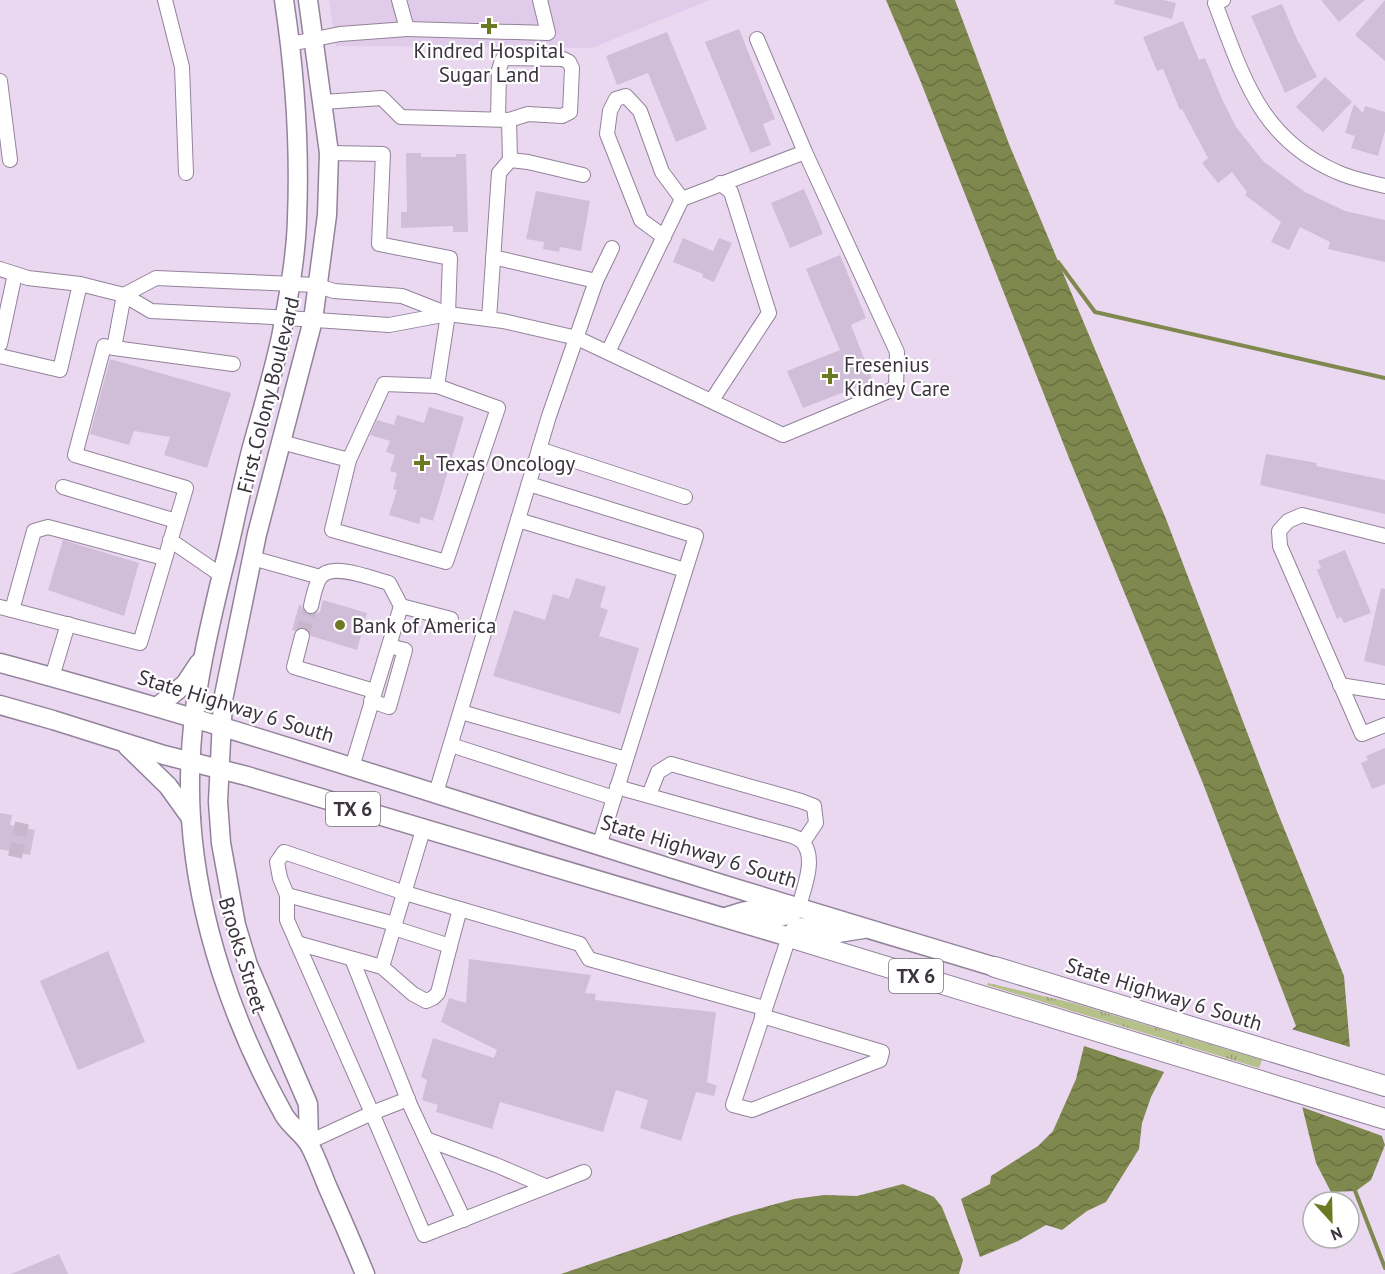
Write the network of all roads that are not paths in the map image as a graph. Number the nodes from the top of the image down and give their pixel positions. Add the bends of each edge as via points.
1 (165, 0) edge
2 (284, 0) edge
3 (308, 0) edge
4 (399, 0) edge
5 (540, 0) edge
6 (1219, 2) edge
7 (407, 29) junction
8 (758, 39) dead end
9 (314, 40) junction
10 (290, 44) junction
11 (0, 81) edge
12 (323, 102) junction
13 (503, 119) junction
14 (805, 152) junction
15 (329, 153) junction
16 (10, 160) dead end
17 (510, 160) junction
18 (186, 173) dead end
19 (583, 175) dead end
20 (720, 183) junction
21 (1385, 186) edge
22 (682, 199) junction
23 (664, 237) junction
24 (612, 248) dead end
25 (493, 257) junction
26 (0, 269) edge
27 (15, 274) junction
28 (596, 281) junction
29 (289, 283) junction
30 (80, 284) junction
31 (316, 285) junction
32 (124, 295) junction
33 (448, 314) junction
34 (284, 318) junction
35 (489, 319) junction
36 (313, 320) junction
37 (577, 338) junction
38 (0, 344) edge
39 (114, 348) junction
40 (608, 352) junction
41 (0, 356) edge
42 (233, 364) dead end
43 (437, 386) junction
44 (712, 400) junction
45 (280, 442) junction
46 (539, 450) junction
47 (349, 460) junction
48 (529, 484) junction
49 (63, 487) dead end
50 (685, 497) dead end
51 (518, 520) junction
52 (176, 521) junction
53 (1385, 536) edge
54 (170, 540) junction
55 (164, 558) junction
56 (252, 558) junction
57 (685, 570) junction
58 (221, 575) junction
59 (320, 577) junction
60 (311, 606) tunnel mouth
61 (401, 606) junction
62 (6, 608) edge
63 (451, 619) dead end
64 (68, 624) junction
65 (302, 636) tunnel mouth
66 (389, 646) junction
67 (204, 656) junction
68 (0, 663) edge
69 (52, 676) junction
70 (1340, 685) junction
71 (1385, 692) edge
72 (372, 696) junction
73 (0, 705) edge
74 (157, 707) junction
75 (461, 712) junction
76 (192, 718) junction
77 (1385, 725) edge
78 (222, 727) junction
79 (123, 743) junction
80 (451, 745) junction
81 (626, 759) junction
82 (190, 762) junction
83 (352, 767) junction
84 (219, 769) junction
85 (616, 792) junction
86 (436, 793) junction
87 (649, 795) junction
88 (191, 818) junction
89 (423, 830) junction
90 (803, 842) junction
91 (599, 846) junction
92 (405, 893) junction
93 (287, 895) junction
94 (799, 907) junction
95 (460, 909) junction
96 (723, 917) junction
97 (395, 926) junction
98 (868, 928) junction
99 (789, 937) junction
100 (297, 943) junction
101 (450, 946) junction
102 (352, 959) junction
103 (382, 967) junction
104 (995, 967) joint
105 (763, 1012) junction
106 (1385, 1071) edge
107 (1363, 1079) junction
108 (1385, 1086) edge
109 (408, 1100) junction
110 (372, 1113) junction
111 (1385, 1119) edge
112 (426, 1139) junction
113 (309, 1142) junction
114 (584, 1172) dead end
115 (545, 1186) junction
116 (464, 1220) junction
117 (365, 1274) edge

1 - 18 street via 182,67
2 - 10 main road, First Colony Boulevard
3 - 9 main road, First Colony Boulevard
4 - 7 street
5 - 7 street via 548,33
6 - 21 street via 1243,77 1257,105 1275,128 1295,148 1337,172
7 - 9 street
8 - 14 street
9 - 10 street
9 - 12 main road, First Colony Boulevard
10 - 29 main road, First Colony Boulevard via 298,179
11 - 16 street
12 - 13 street via 382,98 400,117
12 - 15 main road, First Colony Boulevard
13 - 13 street via 528,114 562,116 570,112 569,63 563,59 502,60 499,70
13 - 17 street
14 - 20 street
14 - 44 street via 897,352 896,388 783,435
15 - 31 main road, First Colony Boulevard via 327,215
15 - 33 street via 383,154 379,244 450,258
17 - 19 street
17 - 25 street via 499,173
20 - 22 street
20 - 44 street via 731,192 769,313
22 - 23 street
22 - 23 street via 662,172 640,111 626,96 616,99 607,134 641,220
23 - 40 street
24 - 28 street
25 - 28 street
25 - 35 street
26 - 27 street
27 - 30 street
27 - 38 street
28 - 37 street
29 - 31 street
29 - 32 street via 156,278
29 - 34 main road, First Colony Boulevard
30 - 32 street
30 - 41 street via 60,370
31 - 33 street via 334,291 402,296
31 - 36 main road, First Colony Boulevard
32 - 34 street via 151,311
32 - 39 street
33 - 35 street
33 - 36 street via 389,325
33 - 43 street
34 - 36 street
34 - 58 main road, First Colony Boulevard
35 - 37 street
36 - 45 main road, First Colony Boulevard
37 - 40 street
37 - 46 street
39 - 42 street
39 - 52 street via 104,346 75,455 186,488
40 - 44 street
43 - 47 street via 384,384
43 - 47 street via 498,408 446,562 332,530
45 - 47 street
45 - 56 main road, First Colony Boulevard
46 - 48 street
46 - 50 street
48 - 51 street
48 - 57 street via 696,536
49 - 52 street
51 - 57 street
51 - 75 street
52 - 54 street
53 - 70 street via 1302,515 1288,521 1279,531 1280,546
54 - 55 street
54 - 58 street
55 - 62 street via 48,527 34,531
55 - 64 street via 140,643
56 - 59 street
56 - 78 main road, First Colony Boulevard via 223,700
57 - 81 street
58 - 67 main road, First Colony Boulevard
59 - 60 street
59 - 61 street via 329,570 340,570 389,583
61 - 63 street
61 - 66 street
62 - 64 street
64 - 69 street
65 - 72 street via 294,667
66 - 72 street
66 - 72 street via 405,650 388,706
67 - 74 main road via 185,684
67 - 76 main road, First Colony Boulevard
68 - 69 main road, State Highway 6 South / TX 6
69 - 74 main road, State Highway 6 South / TX 6
70 - 71 street
70 - 77 street via 1362,734
72 - 83 street
73 - 79 main road, TX 6
74 - 76 main road, State Highway 6 South / TX 6
75 - 80 street
75 - 81 street
76 - 78 main road, State Highway 6 South / TX 6
76 - 82 main road, First Colony Boulevard
78 - 83 main road, State Highway 6 South / TX 6
78 - 84 main road, Brooks Street
79 - 82 main road, TX 6
79 - 88 main road via 168,786
80 - 85 street
80 - 86 street
81 - 85 street
82 - 84 main road, TX 6
82 - 88 main road, Brooks Street
83 - 86 main road, State Highway 6 South / TX 6
84 - 89 main road, TX 6
84 - 113 main road, Brooks Street via 221,843 236,925 250,971 308,1104
85 - 87 street
85 - 91 street
86 - 91 main road, State Highway 6 South / TX 6
87 - 90 street
87 - 90 street via 658,772 671,764 801,801 814,806 816,823
88 - 113 main road, Brooks Street via 206,918 233,1005 287,1120
89 - 92 street
89 - 96 main road, TX 6
90 - 94 street via 808,864
91 - 94 main road, State Highway 6 South / TX 6
92 - 93 street via 284,852 277,862
92 - 95 street
92 - 97 street
93 - 97 street
93 - 100 street via 286,920
94 - 96 main road via 787,916 753,910
94 - 98 main road, State Highway 6 South / TX 6
95 - 101 street
95 - 105 street via 580,944 589,959
96 - 99 main road, TX 6
97 - 101 street
97 - 103 street
98 - 99 main road via 832,934 797,927
98 - 104 main road, State Highway 6 South / TX 6
99 - 105 street
99 - 111 highway, TX 6
100 - 102 street
100 - 110 street
101 - 103 street via 438,993 426,1001
102 - 103 street
102 - 109 street
104 - 107 highway, State Highway 6 South / TX 6
105 - 105 street via 882,1052 880,1060 752,1110 733,1106
106 - 107 highway
107 - 108 highway, State Highway 6 South / TX 6
109 - 110 street
109 - 112 street
110 - 113 street
110 - 116 street via 424,1236
112 - 115 street
112 - 116 street
113 - 117 main road, Brooks Street
114 - 115 street
115 - 116 street

